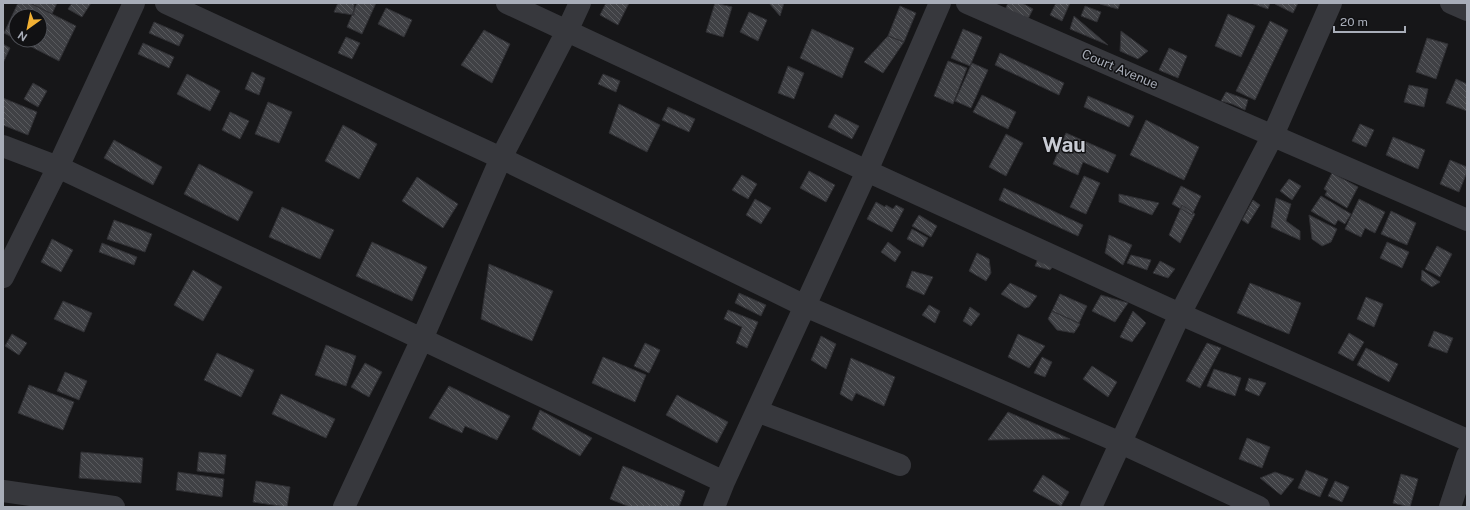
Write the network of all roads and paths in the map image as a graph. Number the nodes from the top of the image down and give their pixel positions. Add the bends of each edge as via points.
1 (134, 3) edge
2 (166, 3) edge
3 (508, 3) edge
4 (580, 3) edge
5 (940, 3) edge
6 (967, 3) edge
7 (1331, 3) edge
8 (1451, 3) edge
9 (1467, 10) edge
10 (567, 31) junction
11 (1273, 135) junction
12 (3, 146) edge
13 (501, 158) junction
14 (58, 167) junction
15 (867, 171) junction
16 (1467, 220) edge
17 (3, 277) edge
18 (805, 306) junction
19 (1180, 314) junction
20 (422, 339) junction
21 (757, 411) junction
22 (1467, 440) edge
23 (1120, 443) junction
24 (1467, 456) edge
25 (900, 465) dead end
26 (724, 482) junction
27 (3, 491) edge
28 (114, 507) edge
29 (344, 507) edge
30 (714, 507) edge
31 (1091, 507) edge
32 (1259, 507) edge
33 (1450, 507) edge

1 - 14 street
2 - 13 street
3 - 10 street
4 - 10 street
5 - 15 street
6 - 11 street, Court Avenue
7 - 11 street
8 - 9 street
10 - 13 street
10 - 15 street
11 - 16 street, Court Avenue
11 - 19 street
12 - 14 street
13 - 18 street
13 - 20 street
14 - 17 street
14 - 20 street
15 - 18 street
15 - 19 street
18 - 21 street
18 - 23 street
19 - 22 street
19 - 23 street
20 - 26 street
20 - 29 street
21 - 25 street
21 - 26 street
23 - 31 street
23 - 32 street
24 - 33 street
26 - 30 street
27 - 28 street

